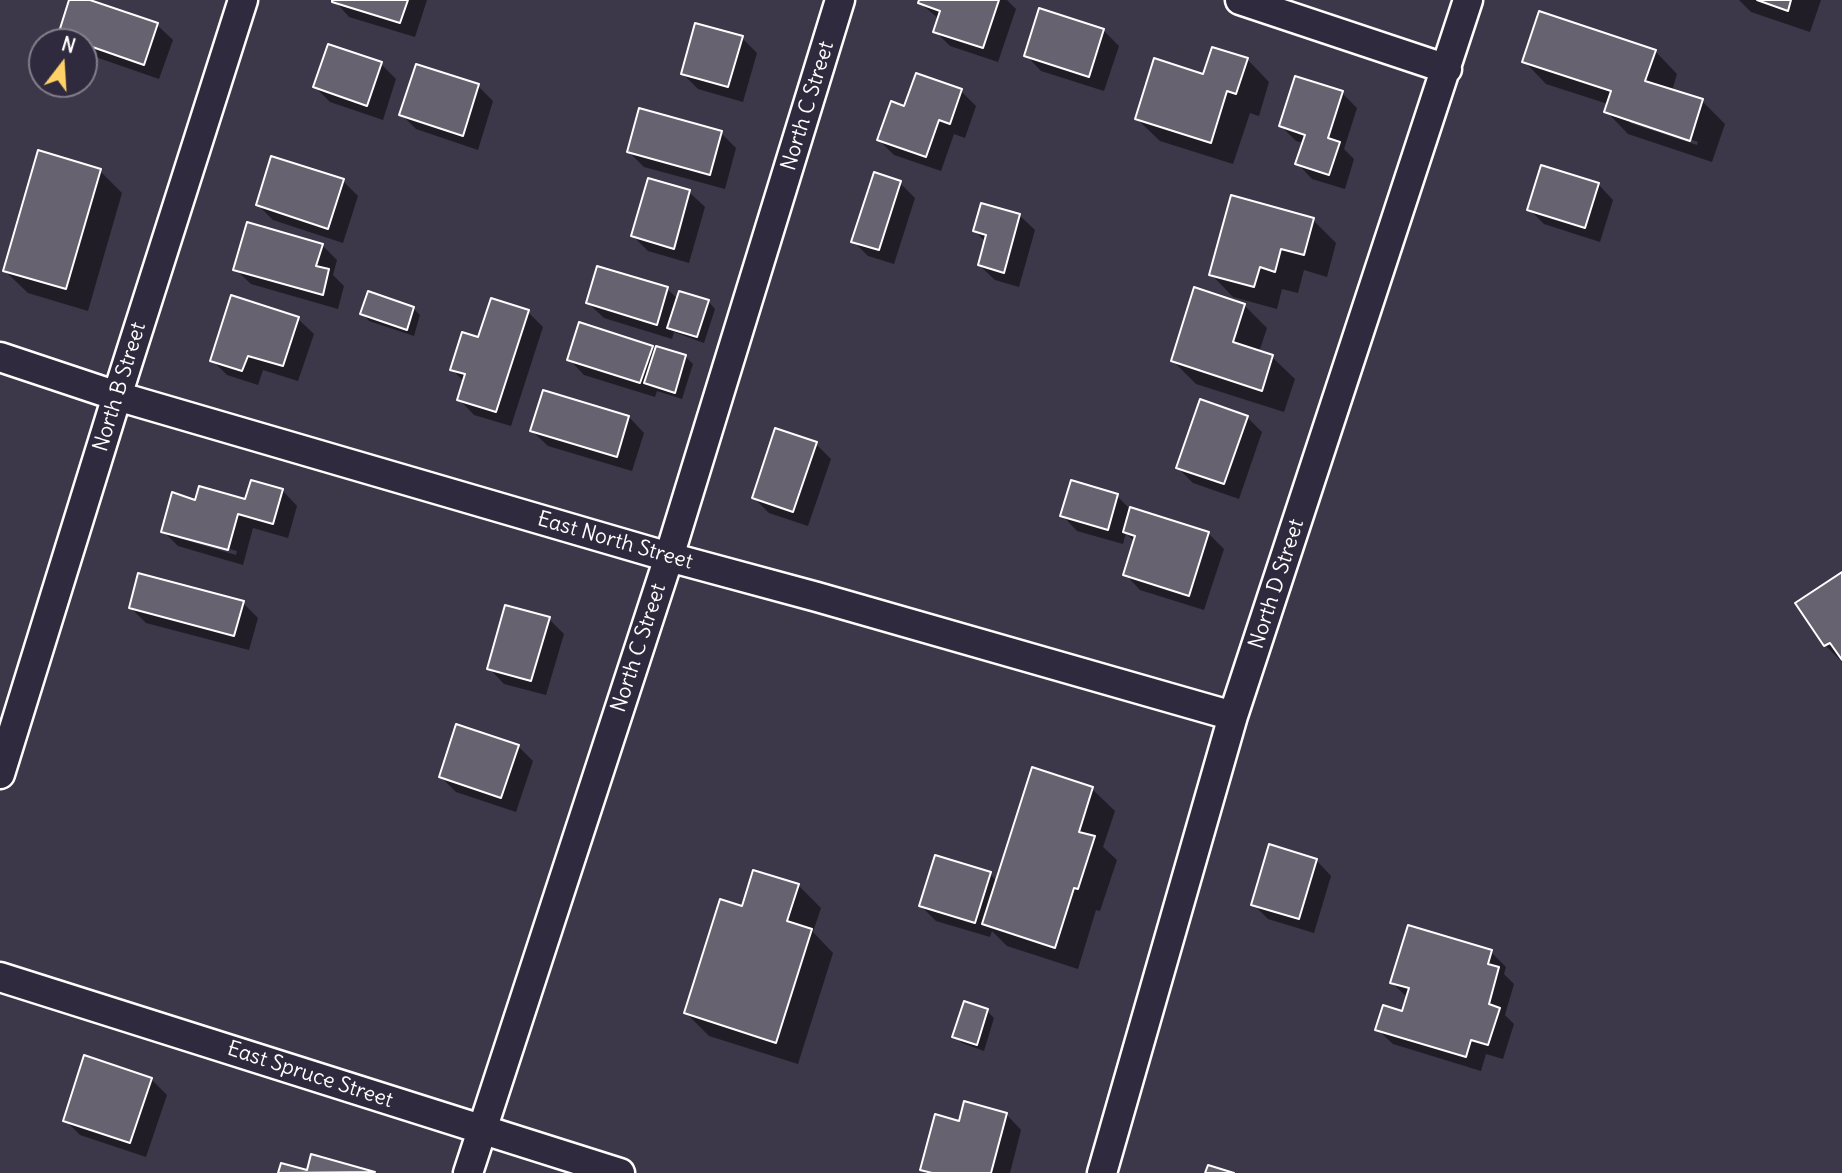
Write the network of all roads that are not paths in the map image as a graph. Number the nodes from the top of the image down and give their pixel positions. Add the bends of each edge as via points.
1 (243, 0) edge
2 (841, 0) edge
3 (1240, 0) edge
4 (1468, 0) edge
5 (1447, 69) junction
6 (0, 357) edge
7 (117, 396) junction
8 (669, 557) junction
9 (1233, 716) junction
10 (0, 774) edge
11 (0, 977) edge
12 (482, 1129) junction
13 (468, 1173) edge
14 (620, 1173) edge
15 (1102, 1173) edge

1 - 7 street, North B Street
2 - 8 street, North C Street
3 - 5 street
4 - 5 street, North D Street
5 - 9 street, North D Street
6 - 7 street, East North Street
7 - 8 street, East North Street
7 - 10 street, North B Street
8 - 9 street, East North Street
8 - 12 street, North C Street
9 - 15 street, North D Street
11 - 12 street, East Spruce Street
12 - 13 street, North C Street
12 - 14 street, East Spruce Street

